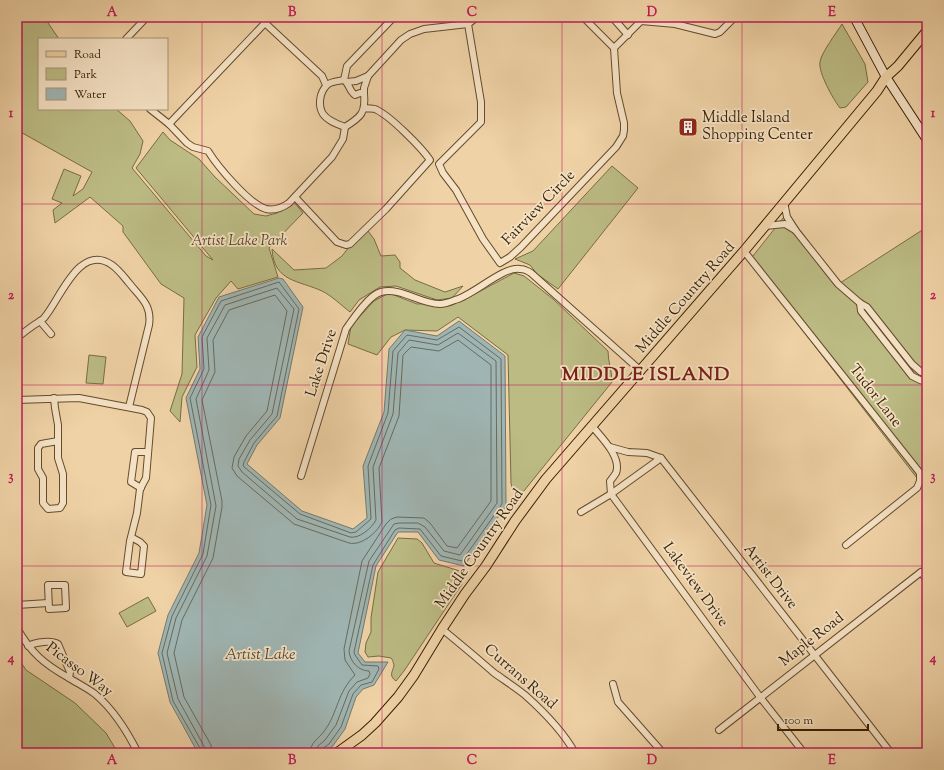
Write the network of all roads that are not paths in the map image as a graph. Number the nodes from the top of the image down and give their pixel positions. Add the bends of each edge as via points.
1 (147, 17) edge
2 (394, 17) edge
3 (477, 17) edge
4 (583, 17) edge
5 (612, 17) edge
6 (736, 17) edge
7 (854, 17) edge
8 (639, 19) edge
9 (264, 20) edge
10 (468, 24) junction
11 (927, 31) edge
12 (628, 35) junction
13 (127, 38) edge
14 (614, 48) junction
15 (368, 76) junction
16 (886, 77) junction
17 (346, 81) junction
18 (326, 86) junction
19 (364, 93) junction
20 (365, 108) junction
21 (151, 110) edge
22 (169, 124) junction
23 (345, 127) junction
24 (927, 140) edge
25 (295, 197) junction
26 (784, 202) junction
27 (765, 226) junction
28 (796, 231) junction
29 (744, 251) junction
30 (860, 303) junction
31 (40, 321) junction
32 (51, 334) dead end
33 (17, 338) edge
34 (641, 371) junction
35 (927, 374) edge
36 (927, 382) edge
37 (54, 398) junction
38 (17, 400) edge
39 (129, 407) junction
40 (592, 426) junction
41 (58, 441) junction
42 (610, 447) junction
43 (148, 452) junction
44 (661, 458) junction
45 (300, 476) dead end
46 (141, 488) junction
47 (612, 494) junction
48 (581, 512) dead end
49 (131, 537) junction
50 (846, 545) dead end
51 (927, 580) edge
52 (48, 603) junction
53 (17, 605) edge
54 (17, 628) edge
55 (442, 629) junction
56 (28, 646) junction
57 (814, 655) junction
58 (69, 678) junction
59 (613, 684) dead end
60 (760, 697) junction
61 (719, 730) dead end
62 (138, 753) edge
63 (337, 753) edge
64 (575, 753) edge
65 (663, 753) edge
66 (804, 753) edge
67 (891, 753) edge

1 - 13 street
2 - 17 street via 347,66
3 - 10 street
4 - 14 street
5 - 12 street
6 - 8 street via 715,34 675,24
7 - 16 main road
8 - 12 street
9 - 18 street via 322,76
9 - 22 street
10 - 14 street, Fairview Circle via 481,102 481,122 439,164 500,263 521,247 616,147 623,136 624,123 616,93
10 - 15 street via 424,29 410,34 401,40
11 - 16 main road, Middle Country Road
12 - 14 street
15 - 17 street via 356,81
15 - 19 street
16 - 24 main road
16 - 26 main road, Middle Country Road
17 - 18 street via 331,82
17 - 19 street via 355,95
18 - 23 street via 320,107 332,122
19 - 20 street
20 - 23 street via 359,117
20 - 25 street via 376,109 395,123 430,160 350,244 337,242
21 - 22 street
22 - 25 street via 187,143 208,151 218,166 258,205 271,210 283,208
23 - 25 street via 343,139 332,157
26 - 27 main road, Middle Country Road
26 - 28 street via 787,217
27 - 28 street via 785,224
27 - 29 main road, Middle Country Road
28 - 30 street via 838,284
29 - 34 main road, Middle Country Road
29 - 50 street, Tudor Lane via 920,473 917,488
30 - 35 street via 867,307 912,364
30 - 36 street via 861,311 912,376
31 - 32 street
31 - 33 street
31 - 39 street via 80,266 99,260 118,270 150,313 150,325
34 - 40 main road, Middle Country Road
34 - 45 street, Lake Drive via 531,273 519,268 496,276 470,294 440,304 394,290 379,292 360,309 346,329
37 - 38 street
37 - 39 street via 78,398
37 - 41 street
39 - 43 street via 142,410 151,418
40 - 42 street
40 - 55 main road, Middle Country Road via 542,485
41 - 41 street via 58,458 63,474 63,503 60,508 48,510 43,503 43,478 38,469 38,448 41,444
42 - 44 street
42 - 47 street via 617,467 616,474 610,481
43 - 46 street via 146,478
43 - 46 street via 134,452 131,482
44 - 47 street
44 - 57 street, Artist Drive
46 - 49 street
47 - 48 street
47 - 60 street, Lakeview Drive
49 - 49 street via 144,546 141,574 126,572
51 - 57 street, Maple Road via 921,572
52 - 52 street via 48,585 65,584 66,608 49,608
52 - 53 street
54 - 56 street, Picasso Way
55 - 63 main road, Middle Country Road via 398,697 362,735
55 - 64 street, Currans Road via 525,695 555,725
56 - 58 street, Picasso Way via 45,664
56 - 58 street via 36,643 58,644 70,672
57 - 60 street, Maple Road
57 - 67 street, Artist Drive
58 - 62 street, Picasso Way via 102,700 121,723
59 - 65 street via 618,702
60 - 61 street, Maple Road
60 - 66 street, Lakeview Drive

